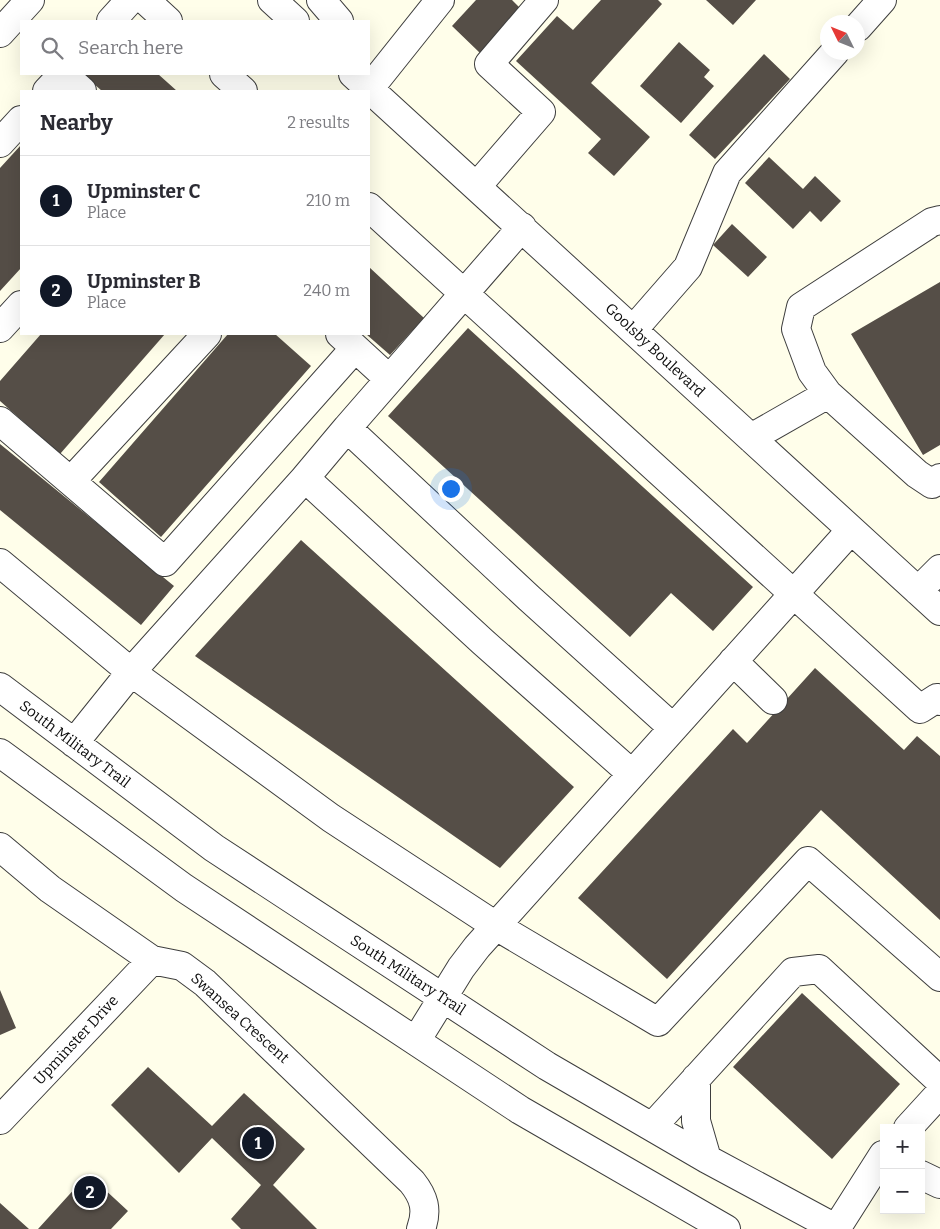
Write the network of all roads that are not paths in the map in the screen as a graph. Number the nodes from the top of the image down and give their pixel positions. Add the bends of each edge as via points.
1 (30, 0) edge
2 (130, 0) edge
3 (272, 0) edge
4 (322, 0) edge
5 (440, 0) edge
6 (544, 0) edge
7 (882, 0) edge
8 (865, 19) edge
9 (112, 20) edge
10 (294, 20) edge
11 (338, 20) edge
12 (0, 33) edge
13 (828, 60) edge
14 (370, 70) edge
15 (62, 75) edge
16 (64, 75) edge
17 (225, 75) edge
18 (361, 79) edge
19 (48, 90) edge
20 (81, 90) edge
21 (242, 90) edge
22 (20, 121) edge
23 (0, 143) edge
24 (477, 186) junction
25 (370, 208) edge
26 (940, 220) edge
27 (522, 227) junction
28 (463, 294) junction
29 (20, 306) edge
30 (0, 328) edge
31 (633, 330) junction
32 (206, 335) edge
33 (348, 341) edge
34 (389, 379) junction
35 (828, 394) junction
36 (0, 421) edge
37 (347, 428) junction
38 (751, 438) junction
39 (304, 478) junction
40 (940, 478) edge
41 (71, 481) junction
42 (851, 530) junction
43 (0, 563) edge
44 (940, 569) edge
45 (918, 591) junction
46 (793, 594) junction
47 (940, 611) edge
48 (733, 661) junction
49 (131, 672) junction
50 (0, 687) edge
51 (772, 700) dead end
52 (940, 701) edge
53 (673, 728) junction
54 (74, 743) junction
55 (0, 753) edge
56 (632, 774) junction
57 (0, 847) edge
58 (496, 926) junction
59 (152, 960) junction
60 (940, 977) edge
61 (443, 997) junction
62 (416, 1041) junction
63 (696, 1078) junction
64 (940, 1081) edge
65 (940, 1093) edge
66 (0, 1120) edge
67 (912, 1124) edge
68 (652, 1127) junction
69 (707, 1159) junction
70 (880, 1160) edge
71 (925, 1177) edge
72 (940, 1184) edge
73 (422, 1229) edge
74 (726, 1229) edge
75 (837, 1229) edge

1 - 12 street
2 - 9 street
3 - 10 street
4 - 11 street
5 - 14 street
6 - 24 street via 489,64 541,112
7 - 8 street
13 - 31 street via 727,173 688,267
15 - 19 street
16 - 20 street
17 - 21 street
18 - 24 street, Goolsby Boulevard
22 - 23 street
24 - 27 street, Goolsby Boulevard
25 - 28 street
26 - 35 street via 924,227 801,307 796,329 812,372
27 - 28 street
27 - 31 street, Goolsby Boulevard
28 - 34 street
28 - 46 street
29 - 30 street
31 - 38 street, Goolsby Boulevard
32 - 41 street
33 - 34 street
33 - 41 street via 165,562
34 - 37 street
35 - 38 street
35 - 40 street via 917,474 932,484
36 - 41 street
37 - 39 street
37 - 53 street
38 - 42 street, Goolsby Boulevard
39 - 49 street
39 - 56 street
42 - 45 street, Goolsby Boulevard
42 - 46 street
43 - 49 street
44 - 45 street
45 - 47 street, Goolsby Boulevard
46 - 48 street
46 - 52 street via 920,709 937,698
48 - 51 street
48 - 53 street
49 - 54 street
49 - 58 street via 331,818
50 - 54 street, South Military Trail
53 - 56 street
54 - 61 street, South Military Trail via 214,848
55 - 62 street via 184,888
56 - 58 street
57 - 59 street, Swansea Crescent via 50,889
58 - 60 street via 658,1022 808,861
58 - 61 street via 461,968
59 - 66 street, Upminster Drive
59 - 73 street, Swansea Crescent via 182,966 205,983 412,1182 423,1196 426,1210
61 - 62 street
61 - 68 street, South Military Trail via 547,1066
62 - 74 street via 520,1110
63 - 64 street via 793,972 819,969
63 - 68 street
63 - 69 street via 696,1121
65 - 67 street
68 - 69 street, South Military Trail
69 - 75 street, South Military Trail
70 - 75 street
71 - 72 street

